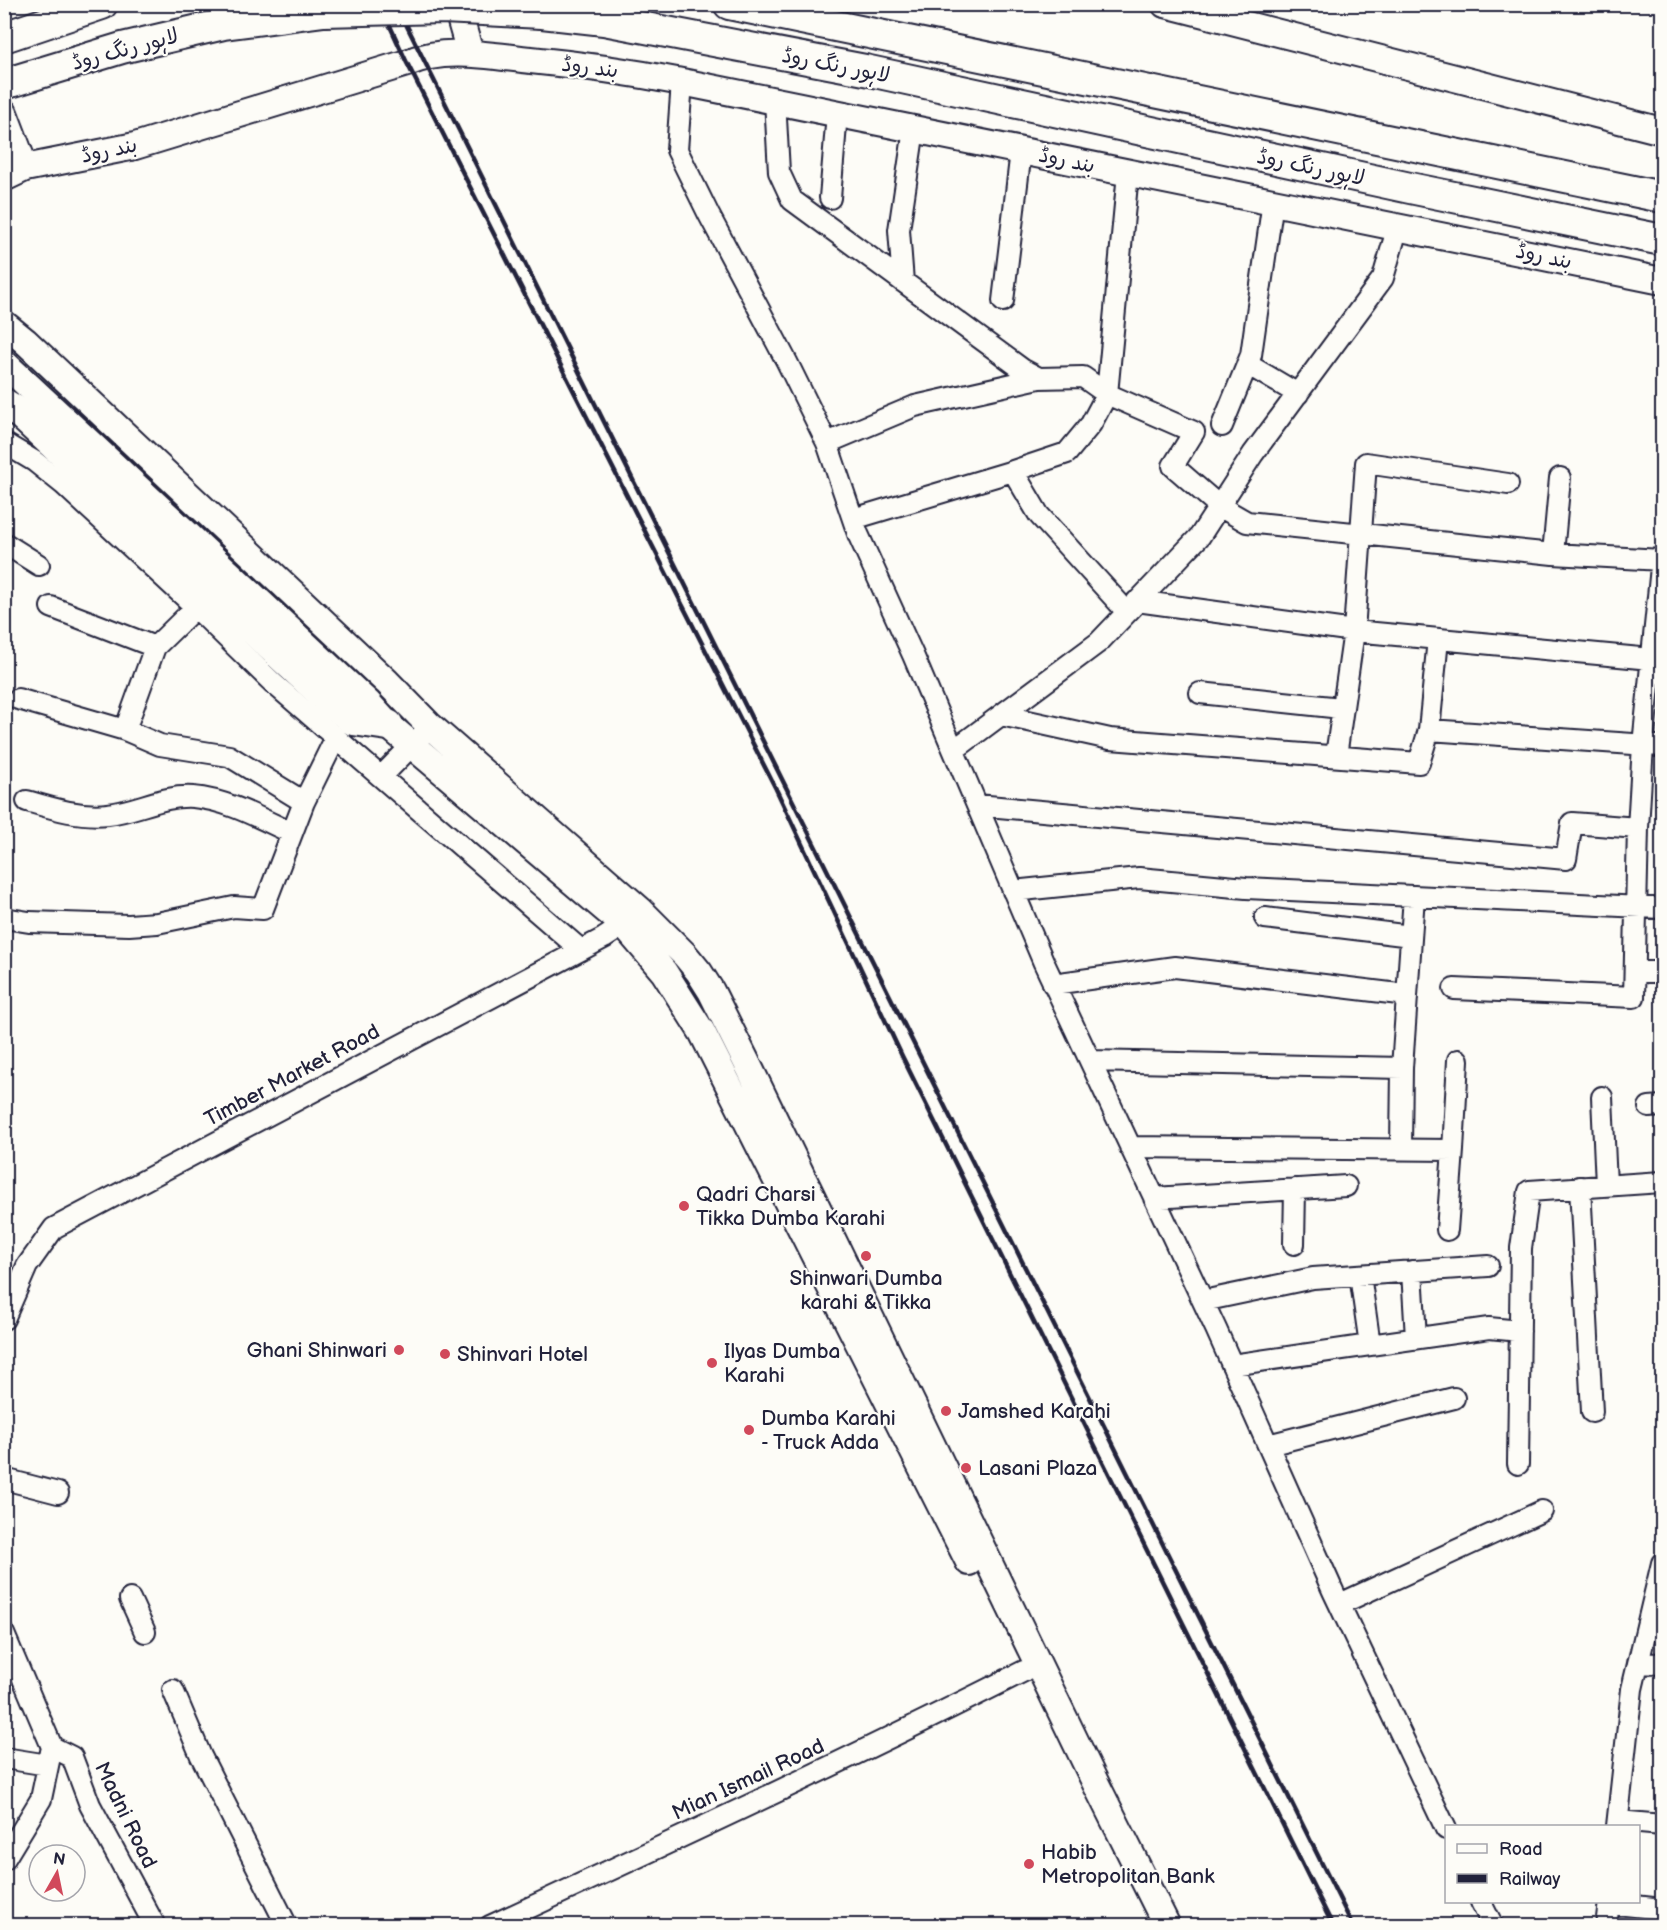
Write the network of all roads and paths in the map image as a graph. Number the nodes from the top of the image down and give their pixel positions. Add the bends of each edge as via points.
1 (102, 4) edge
2 (456, 4) edge
3 (729, 4) edge
4 (1165, 4) edge
5 (4, 37) edge
6 (470, 53) junction
7 (682, 82) junction
8 (4, 84) edge
9 (775, 100) junction
10 (4, 113) edge
11 (837, 113) junction
12 (914, 129) junction
13 (1662, 131) edge
14 (1021, 151) junction
15 (15, 173) edge
16 (1128, 173) junction
17 (1662, 196) edge
18 (830, 198) dead end
19 (1273, 201) junction
20 (1398, 226) junction
21 (1662, 240) edge
22 (1662, 281) edge
23 (903, 282) junction
24 (1003, 301) dead end
25 (4, 324) edge
26 (4, 363) edge
27 (1247, 364) junction
28 (1039, 378) junction
29 (1107, 394) junction
30 (1298, 394) junction
31 (4, 404) edge
32 (1222, 426) dead end
33 (4, 443) edge
34 (827, 443) junction
35 (1013, 471) junction
36 (1560, 478) dead end
37 (1508, 484) dead end
38 (1219, 506) junction
39 (853, 519) junction
40 (1362, 534) junction
41 (4, 543) edge
42 (1553, 554) junction
43 (1662, 558) edge
44 (39, 565) dead end
45 (51, 607) dead end
46 (196, 607) junction
47 (1132, 607) junction
48 (1354, 631) junction
49 (1438, 639) junction
50 (155, 647) junction
51 (1651, 658) junction
52 (387, 682) junction
53 (1200, 693) dead end
54 (18, 699) dead end
55 (1341, 708) junction
56 (1001, 715) junction
57 (352, 720) junction
58 (388, 725) joint
59 (429, 725) junction
60 (125, 730) junction
61 (1429, 730) junction
62 (1653, 745) edge
63 (413, 746) junction
64 (954, 750) junction
65 (1336, 756) junction
66 (381, 777) junction
67 (27, 801) dead end
68 (304, 802) junction
69 (977, 805) junction
70 (1638, 828) junction
71 (292, 832) junction
72 (1013, 891) junction
73 (1414, 896) junction
74 (1636, 907) junction
75 (1662, 908) edge
76 (632, 917) junction
77 (4, 918) edge
78 (1265, 918) dead end
79 (1411, 936) junction
80 (581, 950) junction
81 (1635, 972) junction
82 (1662, 972) edge
83 (1053, 984) junction
84 (1454, 989) dead end
85 (1407, 994) junction
86 (1458, 1060) dead end
87 (1090, 1061) junction
88 (1402, 1068) junction
89 (1602, 1097) dead end
90 (1130, 1147) junction
91 (1401, 1148) junction
92 (1453, 1150) junction
93 (1662, 1182) edge
94 (1606, 1185) junction
95 (1346, 1186) dead end
96 (1581, 1187) junction
97 (1295, 1189) junction
98 (1154, 1198) junction
99 (1447, 1230) dead end
100 (1294, 1244) dead end
101 (1488, 1266) dead end
102 (1412, 1271) junction
103 (1360, 1275) junction
104 (1203, 1301) junction
105 (4, 1319) edge
106 (1520, 1331) junction
107 (1416, 1338) junction
108 (1370, 1345) junction
109 (1232, 1365) junction
110 (1454, 1398) dead end
111 (1592, 1412) dead end
112 (1268, 1445) junction
113 (1518, 1464) dead end
114 (4, 1479) edge
115 (58, 1493) dead end
116 (1542, 1511) dead end
117 (1662, 1563) edge
118 (130, 1599) dead end
119 (1340, 1605) junction
120 (145, 1632) dead end
121 (4, 1634) edge
122 (1638, 1664) junction
123 (1662, 1664) edge
124 (1024, 1671) junction
125 (173, 1690) dead end
126 (50, 1756) junction
127 (4, 1758) edge
128 (1617, 1824) edge
129 (1662, 1825) edge
130 (1445, 1827) edge
131 (4, 1860) edge
132 (1481, 1903) edge
133 (1608, 1903) edge
134 (1616, 1903) edge
135 (1662, 1909) edge
136 (155, 1926) edge
137 (286, 1926) edge
138 (490, 1926) edge
139 (1149, 1926) edge
140 (1167, 1926) edge
141 (1492, 1926) edge
142 (1606, 1926) edge

1 - 5 highway
2 - 6 main road
3 - 17 highway, لاہور رنگ روڈ
4 - 13 main road
6 - 7 main road, بند روڈ via 609,68
6 - 15 main road, بند روڈ via 421,57 135,146
7 - 9 main road, بند روڈ
7 - 34 street via 677,150
8 - 21 highway, لاہور رنگ روڈ, bridge via 122,48 235,22 324,11 443,8 542,13 604,20 865,70
9 - 11 main road, بند روڈ
9 - 23 street via 778,172 792,200
10 - 15 main road
11 - 12 main road, بند روڈ
11 - 18 street
12 - 14 main road, بند روڈ
12 - 23 street via 900,230
14 - 16 main road, بند روڈ
14 - 24 street
16 - 19 main road, بند روڈ
16 - 29 street
19 - 20 main road, بند روڈ
19 - 27 street
20 - 22 main road, بند روڈ
20 - 30 street via 1383,279
23 - 28 street
25 - 52 main road
26 - 57 main road
27 - 30 street
27 - 32 street
28 - 29 street via 1083,377
28 - 34 street via 915,406
29 - 35 street via 1091,424 1067,453
29 - 38 street via 1194,432 1173,466
30 - 38 street
31 - 57 highway via 21,414
33 - 46 street via 64,485
34 - 39 street
35 - 39 street
35 - 47 street via 1039,515
36 - 42 street
37 - 40 street via 1366,463
38 - 40 street via 1247,522
38 - 47 street via 1200,536
39 - 64 street
40 - 42 street
40 - 48 street
41 - 44 street
42 - 43 street
43 - 51 street
45 - 50 street
46 - 50 street
46 - 57 street via 273,682
47 - 48 street
47 - 56 street via 1099,642
48 - 49 street
48 - 55 street
49 - 51 street
49 - 61 street
50 - 60 street
51 - 62 street
52 - 57 main road
52 - 59 main road
53 - 55 street
54 - 60 street
55 - 65 street
56 - 64 street
56 - 65 street via 1110,739
57 - 58 highway
57 - 66 street
57 - 68 street
58 - 63 main road
59 - 63 street
59 - 76 main road
60 - 68 street via 160,745 230,756
61 - 62 street
61 - 65 street via 1419,763
62 - 70 street
63 - 66 street
63 - 76 main road
64 - 69 street
66 - 80 street
67 - 71 street via 70,813 108,814 166,798 212,799
68 - 71 street
69 - 70 street via 1566,859 1572,823
69 - 72 street
70 - 74 street
71 - 77 street via 263,909 234,908 129,925
72 - 73 street via 1139,878
72 - 83 street
73 - 74 street
73 - 79 street
74 - 75 street
74 - 81 street
76 - 80 street, Timber Market Road
76 - 124 main road via 702,1032
76 - 140 main road via 685,955 711,991
78 - 79 street
79 - 85 street
80 - 105 street, Timber Market Road via 54,1228 27,1266
81 - 82 street
81 - 84 street via 1634,997
83 - 85 street via 1175,967
83 - 87 street
85 - 88 street
86 - 92 street
87 - 88 street
87 - 90 street
88 - 91 street
89 - 94 street
90 - 91 street
90 - 98 street
91 - 92 street
92 - 99 street
93 - 94 street
94 - 96 street
95 - 97 street
96 - 106 street via 1529,1191 1521,1248
96 - 111 street
97 - 98 street
97 - 100 street
98 - 104 street
101 - 102 street
102 - 103 street
102 - 107 street
103 - 104 street via 1313,1278
103 - 108 street
104 - 109 street
106 - 107 street via 1489,1328
106 - 113 street
107 - 108 street
108 - 109 street
109 - 112 street
110 - 112 street
112 - 119 street
114 - 115 street
116 - 119 street
117 - 122 street
118 - 120 street
119 - 130 street
121 - 126 street, Madni Road
122 - 123 street
122 - 128 street
124 - 138 street, Mian Ismail Road
124 - 139 main road
125 - 137 street via 201,1756
126 - 127 street
126 - 131 street via 41,1799
126 - 136 street, Madni Road via 72,1757 90,1805
128 - 129 street
132 - 141 street
133 - 142 street
134 - 135 street

